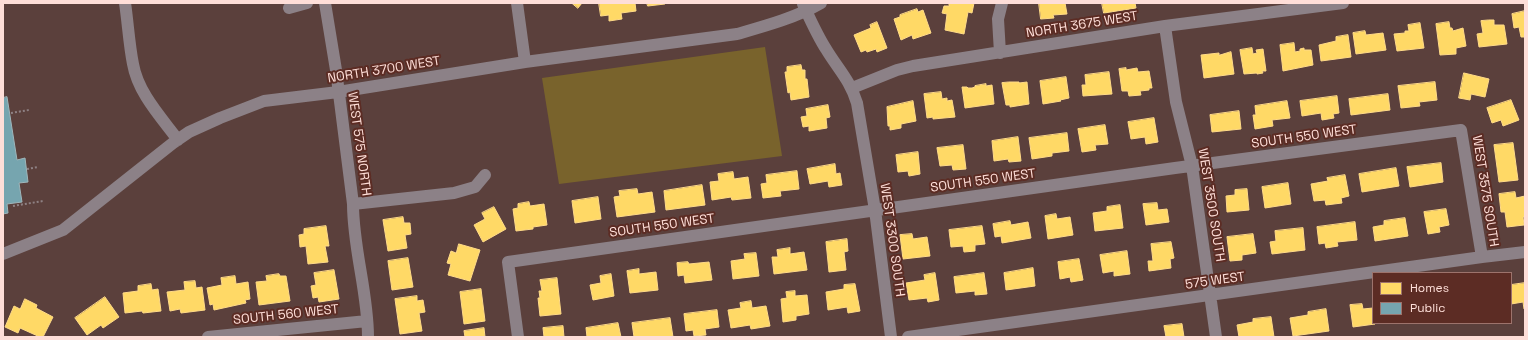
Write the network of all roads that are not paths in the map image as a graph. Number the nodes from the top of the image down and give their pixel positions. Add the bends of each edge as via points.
1 (125, 3) edge
2 (307, 3) edge
3 (325, 3) edge
4 (517, 3) edge
5 (821, 3) edge
6 (1002, 3) edge
7 (1343, 3) edge
8 (805, 7) edge
9 (289, 8) dead end
10 (1165, 26) junction
11 (1000, 53) junction
12 (525, 62) junction
13 (852, 88) junction
14 (338, 92) junction
15 (1461, 130) joint
16 (178, 140) junction
17 (1192, 166) junction
18 (485, 175) dead end
19 (354, 204) junction
20 (875, 210) junction
21 (1525, 252) edge
22 (3, 254) edge
23 (1482, 257) junction
24 (1378, 272) edge
25 (1372, 273) edge
26 (1211, 296) junction
27 (367, 321) junction
28 (208, 337) edge
29 (368, 337) edge
30 (518, 337) edge
31 (891, 337) edge
32 (908, 337) edge
33 (1216, 337) edge

1 - 16 street via 137,78 153,108
2 - 9 street
3 - 14 street, WEST 575 NORTH
4 - 12 street
5 - 8 street, NORTH 3700 WEST
6 - 11 street via 998,19
7 - 10 street, NORTH 3675 WEST
8 - 12 street, NORTH 3700 WEST via 764,27 736,34
8 - 13 street, WEST 3300 SOUTH via 826,50
10 - 11 street, NORTH 3675 WEST
10 - 17 street, WEST 3500 SOUTH via 1176,102
11 - 13 street, NORTH 3675 WEST via 913,66
12 - 14 street, NORTH 3700 WEST
13 - 20 street, WEST 3300 SOUTH via 857,103
14 - 16 street, NORTH 3700 WEST via 264,101 189,132
14 - 19 street, WEST 575 NORTH
15 - 17 street, SOUTH 550 WEST
15 - 23 street, WEST 3575 SOUTH
16 - 22 street, NORTH 3700 WEST via 63,230
17 - 20 street, SOUTH 550 WEST
17 - 26 street, WEST 3500 SOUTH
18 - 19 street via 475,187 454,193
19 - 27 street, WEST 575 NORTH via 353,218 364,284
20 - 30 street, SOUTH 550 WEST via 508,262
20 - 31 street, WEST 3300 SOUTH
21 - 23 street, 575 WEST
23 - 24 street, 575 WEST
25 - 26 street, 575 WEST
26 - 32 street, 575 WEST
26 - 33 street, WEST 3500 SOUTH
27 - 28 street, SOUTH 560 WEST
27 - 29 street, WEST 575 NORTH

